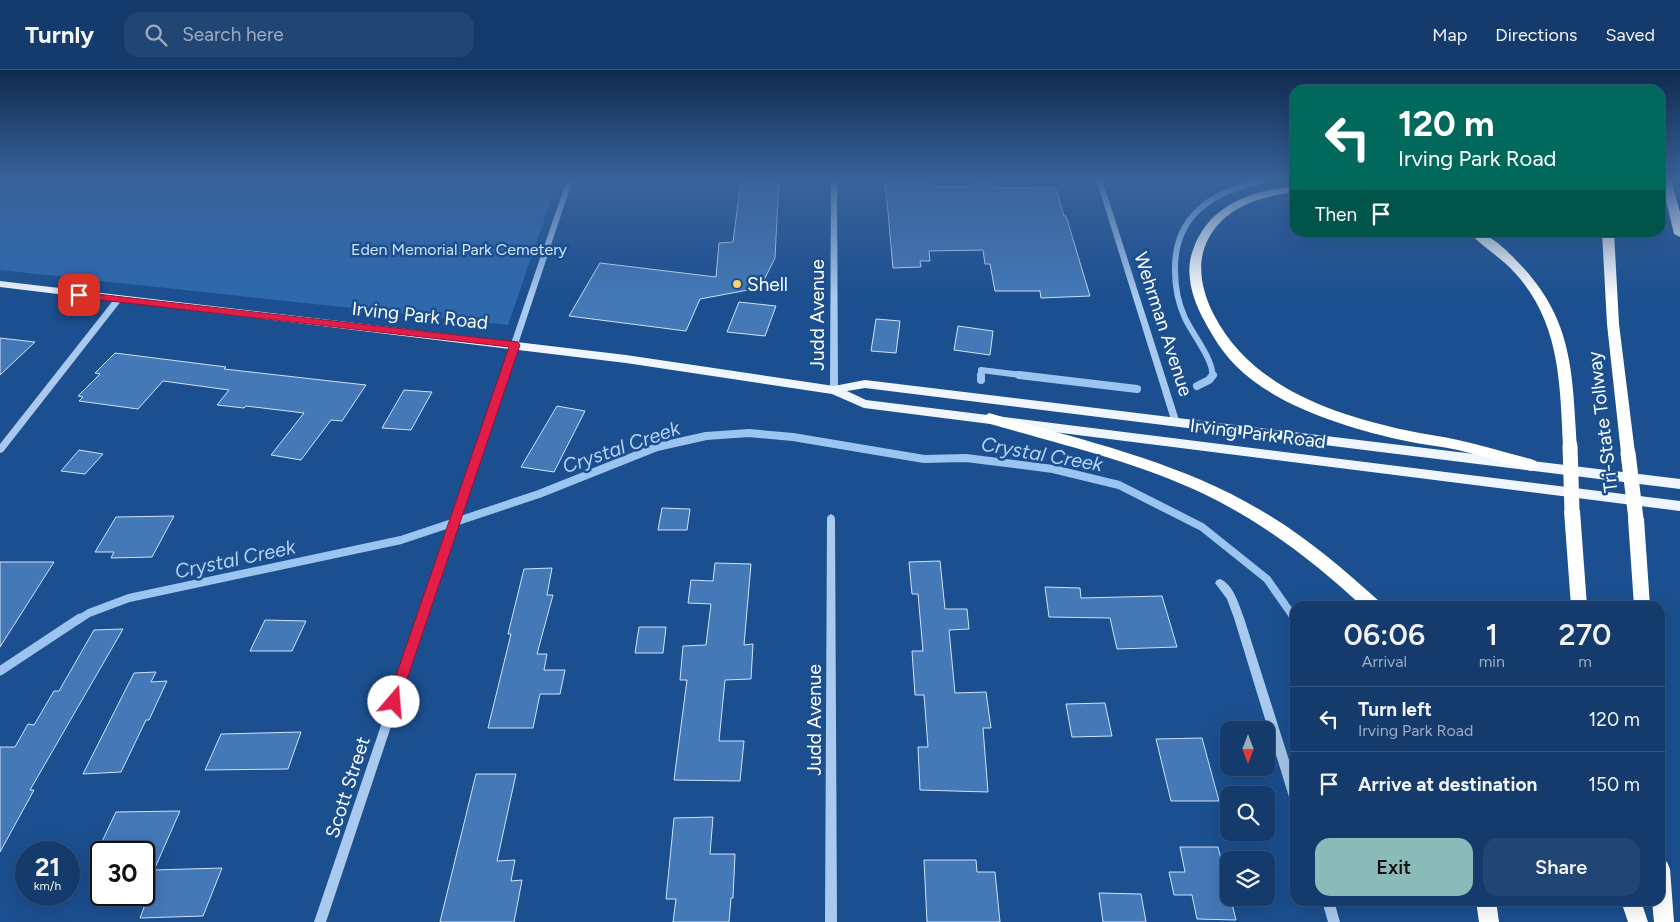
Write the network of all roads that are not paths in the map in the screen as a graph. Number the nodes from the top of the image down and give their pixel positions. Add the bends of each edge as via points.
1 (557, 219) edge
2 (834, 219) edge
3 (1112, 219) edge
4 (1218, 219) edge
5 (1676, 219) edge
6 (1680, 234) edge
7 (1481, 237) edge
8 (1608, 237) edge
9 (0, 284) edge
10 (118, 300) junction
11 (515, 345) junction
12 (834, 390) junction
13 (989, 418) junction
14 (1176, 423) junction
15 (0, 450) edge
16 (1531, 466) junction
17 (1680, 484) edge
18 (1680, 506) edge
19 (831, 518) dead end
20 (1220, 583) dead end
21 (1368, 601) edge
22 (1579, 601) edge
23 (1642, 601) edge
24 (1290, 781) edge
25 (1329, 906) edge
26 (1487, 906) edge
27 (1633, 906) edge
28 (1663, 906) edge
29 (320, 922) edge
30 (831, 922) edge
31 (1334, 922) edge
32 (1489, 922) edge
33 (1638, 922) edge
34 (1664, 922) edge

1 - 11 street, Scott Street
2 - 12 street, Judd Avenue
3 - 14 street, Wehrman Avenue
4 - 16 highway via 1198,250 1196,273 1201,298 1216,330 1232,354 1247,368 1291,396 1355,422 1458,445
5 - 6 highway
7 - 22 highway, bridge via 1521,270 1541,298 1563,356
8 - 23 highway, Tri-State Tollway, bridge
9 - 10 main road, Irving Park Road
10 - 11 main road, Irving Park Road
10 - 15 street
11 - 12 main road, Irving Park Road
11 - 29 street, Scott Street
12 - 13 main road, Irving Park Road via 864,404
12 - 14 main road, Irving Park Road via 865,384
13 - 18 main road, Irving Park Road
13 - 21 highway via 1191,482 1236,503 1303,545
14 - 16 main road, Irving Park Road
16 - 17 main road, Irving Park Road
19 - 30 street, Judd Avenue
20 - 24 street via 1231,598 1239,618
25 - 31 street
26 - 32 highway
27 - 33 highway
28 - 34 highway

